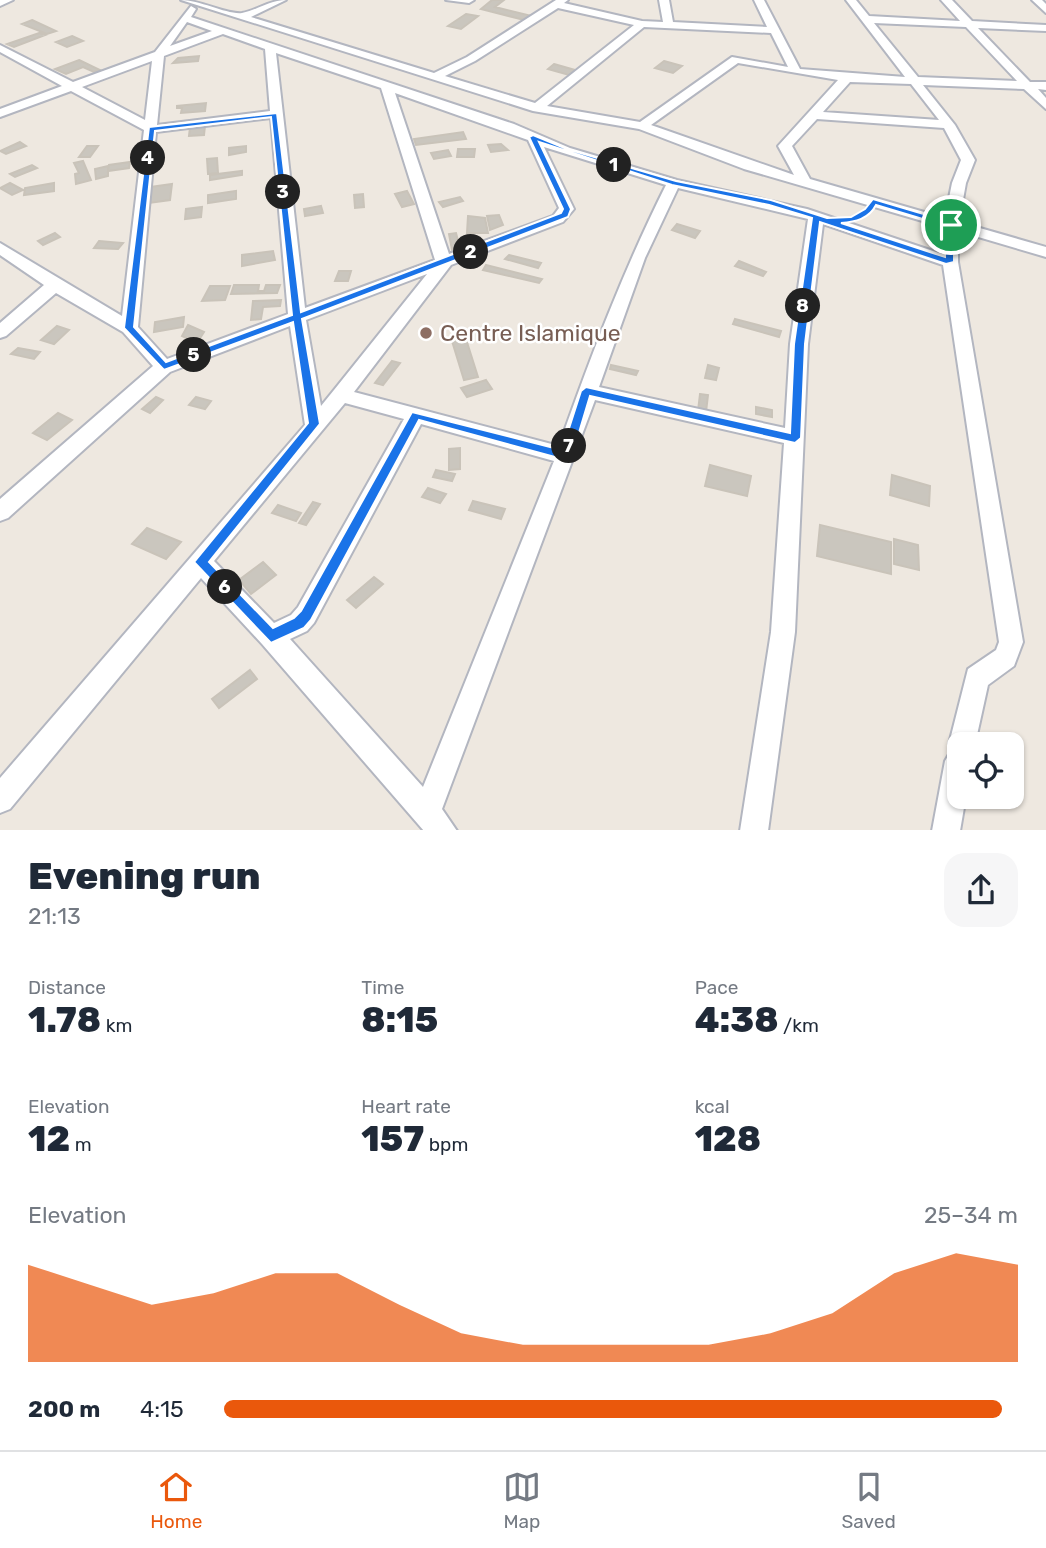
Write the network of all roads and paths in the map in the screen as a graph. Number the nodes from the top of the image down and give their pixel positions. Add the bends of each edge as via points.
1 (8, 0) edge
2 (282, 0) edge
3 (451, 0) edge
4 (469, 0) edge
5 (664, 0) edge
6 (759, 0) edge
7 (851, 0) edge
8 (946, 0) edge
9 (1038, 0) edge
10 (190, 1) edge
11 (0, 3) edge
12 (561, 3) edge
13 (1046, 10) edge
14 (243, 16) junction
15 (187, 19) junction
16 (866, 19) junction
17 (971, 23) junction
18 (642, 24) junction
19 (670, 27) junction
20 (1046, 28) edge
21 (225, 30) junction
22 (773, 30) junction
23 (270, 46) junction
24 (0, 48) edge
25 (158, 56) junction
26 (796, 72) junction
27 (436, 76) junction
28 (847, 78) junction
29 (915, 80) junction
30 (1029, 85) junction
31 (72, 86) junction
32 (1046, 86) edge
33 (387, 87) junction
34 (1046, 105) edge
35 (537, 108) junction
36 (0, 113) edge
37 (275, 114) junction
38 (815, 115) junction
39 (949, 125) junction
40 (642, 127) junction
41 (152, 129) junction
42 (533, 137) junction
43 (804, 181) junction
44 (674, 183) junction
45 (873, 202) junction
46 (821, 219) junction
47 (951, 225) junction
48 (0, 248) edge
49 (1046, 252) edge
50 (950, 262) junction
51 (444, 263) junction
52 (55, 285) junction
53 (297, 317) junction
54 (129, 328) junction
55 (0, 332) edge
56 (164, 366) junction
57 (586, 391) junction
58 (341, 396) junction
59 (416, 415) junction
60 (314, 424) junction
61 (795, 438) junction
62 (566, 456) junction
63 (0, 512) edge
64 (200, 562) junction
65 (271, 636) junction
66 (965, 732) edge
67 (0, 799) edge
68 (950, 809) edge
69 (435, 822) edge
70 (754, 830) edge
71 (946, 830) edge

1 - 11 street
2 - 14 street
3 - 4 street
5 - 19 street
6 - 22 street
7 - 16 street
8 - 17 street
9 - 13 street
10 - 14 street
10 - 15 street
12 - 18 street
12 - 27 street
14 - 27 street
15 - 21 street
15 - 25 street
16 - 17 street
16 - 29 street
17 - 20 street
17 - 30 street
18 - 19 street
18 - 35 street
19 - 22 street
21 - 23 street
21 - 25 street
22 - 26 street
23 - 33 street
23 - 37 street
24 - 31 street
25 - 31 street
25 - 41 street
26 - 28 street
26 - 40 street via 733,60
27 - 35 street
28 - 29 street
28 - 38 street
29 - 30 street
29 - 39 street
30 - 32 street
30 - 34 street
31 - 36 street
31 - 41 street
33 - 42 street
33 - 51 street
35 - 40 street
37 - 41 street
37 - 53 street
38 - 39 street
38 - 43 street via 785,146
39 - 47 street via 968,160
40 - 43 street via 709,154
41 - 54 street
42 - 44 street
42 - 51 street via 567,209 565,215
43 - 45 street
44 - 46 street via 771,203
44 - 57 street via 637,258
45 - 46 street via 869,211 853,219
45 - 47 street
46 - 50 street
46 - 61 street via 799,344
47 - 49 street
47 - 50 street
48 - 52 street
50 - 66 street via 1011,642 1005,657 977,678
51 - 53 street
51 - 58 street
52 - 54 street
52 - 55 street
53 - 56 street
53 - 60 street
54 - 56 street
56 - 63 street
57 - 61 street
57 - 62 street
58 - 59 street
58 - 60 street
59 - 62 street
59 - 65 street via 306,615
60 - 64 street
61 - 70 street via 783,632
62 - 69 street
64 - 65 street
64 - 67 street
65 - 69 street
68 - 71 street

